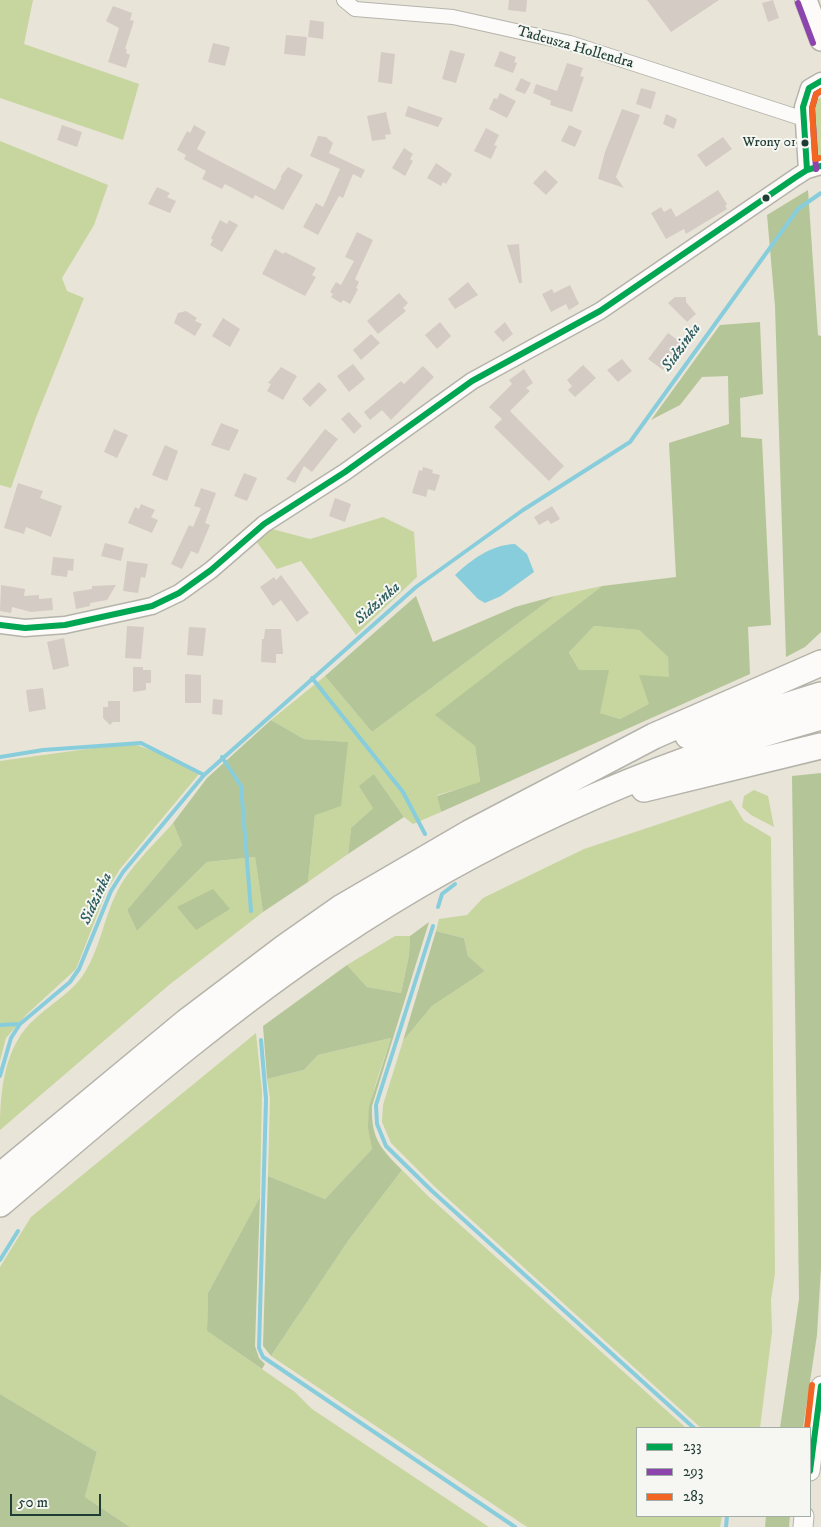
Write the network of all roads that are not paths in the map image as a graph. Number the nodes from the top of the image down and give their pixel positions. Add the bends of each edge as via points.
1 (806, 0) edge
2 (344, 1) edge
3 (820, 33) edge
4 (821, 81) edge
5 (804, 119) junction
6 (814, 168) edge
7 (0, 625) edge
8 (821, 654) edge
9 (810, 668) edge
10 (821, 695) edge
11 (821, 717) edge
12 (821, 746) edge
13 (540, 797) junction
14 (560, 810) junction
15 (0, 1176) edge
16 (0, 1204) edge
17 (821, 1386) edge
18 (811, 1463) edge

1 - 3 main road
2 - 5 street, Tadeusza Hollendra via 355,9 453,17 570,43
4 - 5 street via 809,88 805,96
5 - 6 street
6 - 7 street via 600,311 472,381 345,472 264,524 179,593 152,606 65,625 25,628
8 - 9 highway
9 - 13 highway via 654,736
10 - 13 highway via 675,741
11 - 14 highway via 684,760
12 - 14 highway
13 - 15 highway via 407,867 291,942 186,1022
14 - 16 highway via 447,868 318,949 198,1040
17 - 18 main road

